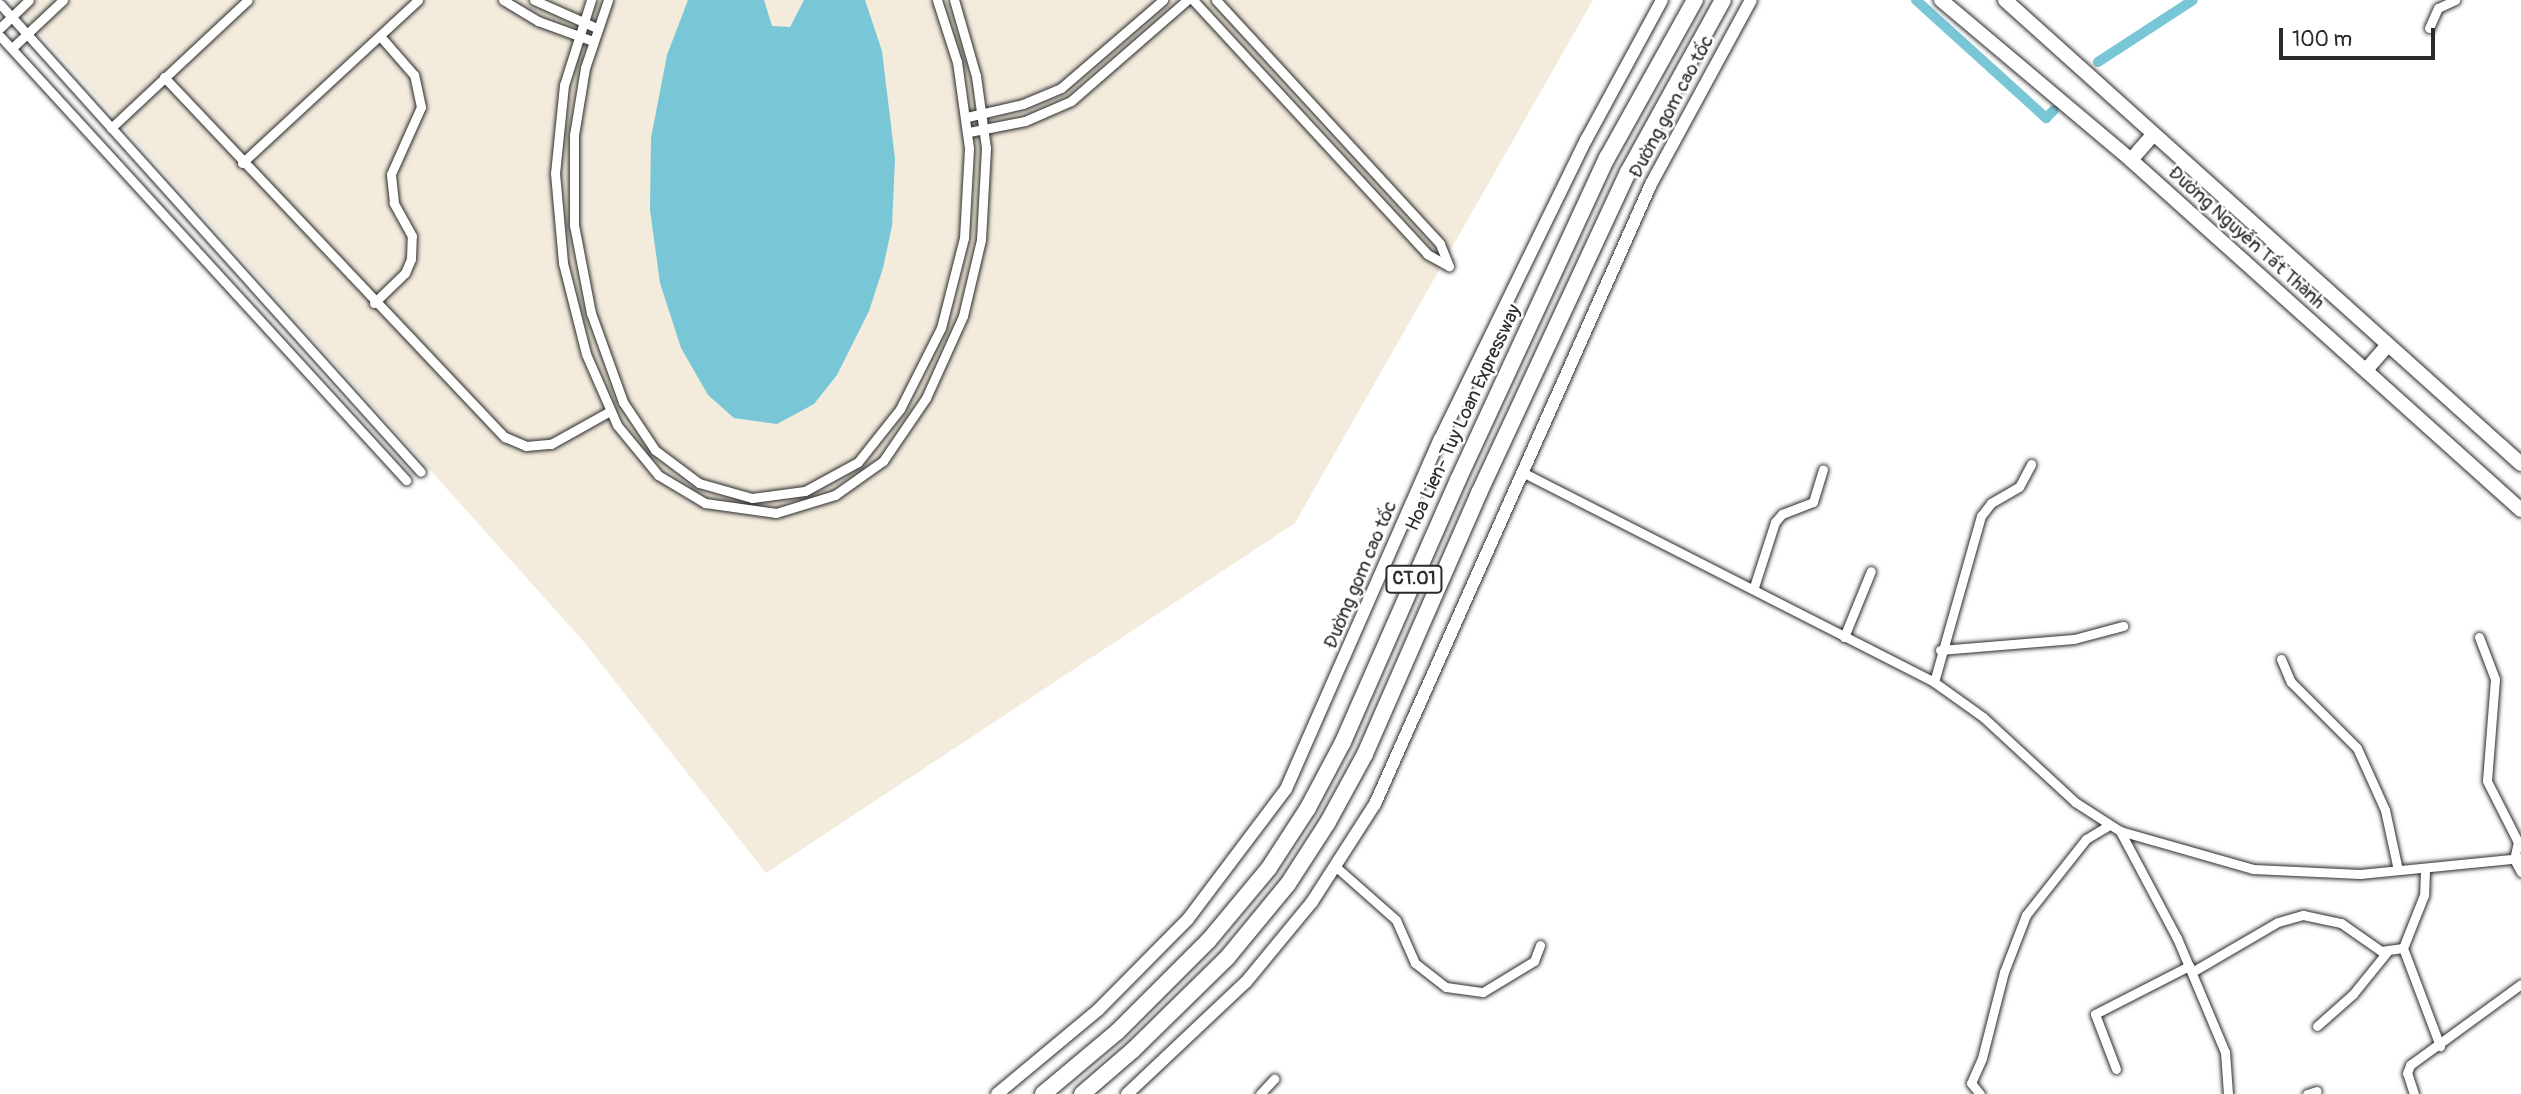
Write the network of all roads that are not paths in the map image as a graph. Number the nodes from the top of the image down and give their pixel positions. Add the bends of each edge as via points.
1 (29, 0) edge
2 (63, 0) edge
3 (248, 0) edge
4 (418, 0) edge
5 (503, 0) edge
6 (534, 0) edge
7 (591, 0) edge
8 (608, 0) edge
9 (937, 0) edge
10 (954, 0) edge
11 (1163, 0) edge
12 (1187, 0) edge
13 (1193, 0) edge
14 (1216, 0) edge
15 (1662, 0) edge
16 (1695, 0) edge
17 (1723, 0) edge
18 (1751, 0) edge
19 (1941, 0) edge
20 (2005, 0) edge
21 (2455, 0) edge
22 (0, 4) edge
23 (12, 17) junction
24 (582, 22) junction
25 (0, 28) edge
26 (597, 28) junction
27 (2429, 29) dead end
28 (27, 34) junction
29 (0, 36) edge
30 (380, 36) junction
31 (577, 36) junction
32 (593, 41) junction
33 (12, 48) junction
34 (164, 77) junction
35 (984, 114) junction
36 (967, 117) junction
37 (111, 128) junction
38 (985, 131) junction
39 (969, 132) junction
40 (2153, 135) junction
41 (2131, 160) junction
42 (242, 163) junction
43 (374, 303) junction
44 (935, 344) junction
45 (2388, 345) junction
46 (950, 350) junction
47 (2366, 370) junction
48 (610, 411) junction
49 (2031, 464) dead end
50 (2521, 464) edge
51 (1823, 469) dead end
52 (421, 472) dead end
53 (1524, 473) junction
54 (406, 480) dead end
55 (743, 497) junction
56 (2521, 510) edge
57 (741, 512) junction
58 (1871, 571) dead end
59 (1754, 587) junction
60 (2123, 626) dead end
61 (1844, 637) junction
62 (2479, 637) dead end
63 (1940, 650) junction
64 (2281, 659) dead end
65 (1934, 682) junction
66 (2108, 826) junction
67 (2120, 831) junction
68 (2517, 858) edge
69 (1335, 866) junction
70 (2398, 870) junction
71 (2425, 870) junction
72 (2521, 872) edge
73 (1540, 945) dead end
74 (2403, 948) junction
75 (2387, 952) junction
76 (2190, 969) junction
77 (2521, 984) edge
78 (2316, 1026) dead end
79 (2440, 1046) junction
80 (2116, 1069) dead end
81 (1274, 1079) dead end
82 (997, 1094) edge
83 (1043, 1094) edge
84 (1082, 1094) edge
85 (1127, 1094) edge
86 (1260, 1094) edge
87 (1980, 1094) edge
88 (2228, 1094) edge
89 (2414, 1094) edge

1 - 23 street
2 - 28 street
3 - 34 street
4 - 30 street
5 - 31 street
6 - 24 street
7 - 24 street
8 - 26 street
9 - 36 street via 957,62
10 - 35 street
11 - 35 street via 1061,88
12 - 38 street via 1080,95 1037,117
13 - 14 street via 1427,254 1449,266 1440,244
15 - 82 main road, Đường gom cao tốc via 1586,140 1440,439 1286,789 1188,919 1098,1010
16 - 83 highway, Hoa Lien- Tuy Loan Expressway / CT.01 via 1607,158 1343,742 1308,808 1269,868 1209,940 1117,1032
17 - 84 highway, CT.01 via 1628,172 1479,492 1364,754 1328,822 1288,884 1227,958
18 - 53 main road, Đường gom cao tốc via 1651,184
19 - 41 main road, Đường Nguyễn Tất Thành
20 - 40 main road, Đường Nguyễn Tất Thành
21 - 27 street via 2438,8
22 - 23 street
23 - 25 street
23 - 28 street
24 - 26 street
24 - 31 street
26 - 32 street
28 - 33 street
28 - 37 street
29 - 33 street
30 - 42 street
30 - 43 street via 414,75 421,107 391,174 394,202 412,236 411,259 405,273
31 - 32 street
31 - 48 street via 558,124 556,202 568,292
32 - 55 street via 578,103 572,195 583,284 600,344 627,409 655,450 687,477
33 - 54 street
34 - 37 street
34 - 42 street
35 - 36 street
35 - 38 street
36 - 39 street
37 - 52 street
38 - 39 street
38 - 46 street via 981,240 970,292
39 - 44 street via 964,238
40 - 41 main road
40 - 45 main road, Đường Nguyễn Tất Thành
41 - 47 main road, Đường Nguyễn Tất Thành
42 - 43 street
43 - 48 street via 511,442 534,447 551,444
44 - 46 street
44 - 55 street via 882,435 847,471 792,495
45 - 47 main road
45 - 50 main road, Đường Nguyễn Tất Thành
46 - 57 street via 906,430 860,481 799,510
47 - 56 main road, Đường Nguyễn Tất Thành
48 - 57 street via 637,454 669,484 705,503
49 - 63 street via 2019,487 1991,503 1981,516 1964,585
51 - 59 street via 1812,502 1775,522
53 - 59 street
53 - 69 main road, Đường gom cao tốc via 1375,804
55 - 57 street
58 - 61 street
59 - 61 street
60 - 63 street via 2074,639
61 - 65 street
62 - 68 street via 2495,679 2487,781 2518,842
63 - 65 street
64 - 70 street via 2291,682 2357,748 2385,810
65 - 66 street via 1970,706 2057,787
66 - 67 street
66 - 87 street via 2070,856 2026,915 1971,1083
67 - 70 street via 2253,869 2360,874
67 - 76 street
68 - 71 street
68 - 72 street
69 - 73 street via 1396,920 1415,963 1446,987 1483,992 1534,961
69 - 85 main road, Đường gom cao tốc via 1312,902 1246,982
70 - 71 street
71 - 74 street via 2424,895
74 - 75 street
74 - 79 street
75 - 76 street via 2328,917 2303,915 2278,922
75 - 78 street via 2353,994
76 - 80 street via 2095,1014
76 - 88 street via 2227,1060
77 - 79 street
79 - 89 street via 2408,1068
81 - 86 street

